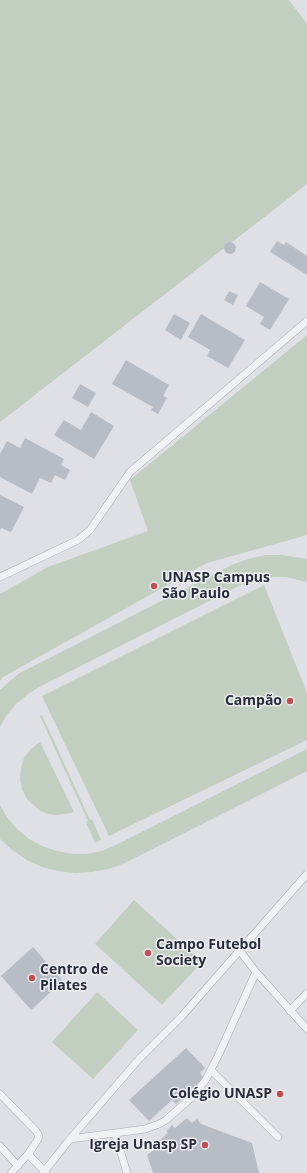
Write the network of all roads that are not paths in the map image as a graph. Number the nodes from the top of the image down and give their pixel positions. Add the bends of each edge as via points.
1 (307, 321) edge
2 (0, 577) edge
3 (307, 874) edge
4 (240, 951) junction
5 (256, 972) junction
6 (307, 992) edge
7 (290, 1011) junction
8 (307, 1029) edge
9 (211, 1070) junction
10 (0, 1094) edge
11 (115, 1133) junction
12 (278, 1137) dead end
13 (70, 1139) junction
14 (0, 1146) edge
15 (28, 1154) junction
16 (18, 1166) junction
17 (45, 1172) edge
18 (12, 1173) edge
19 (127, 1173) edge

1 - 2 lane via 130,472 90,530 78,540
3 - 4 lane
4 - 5 lane
4 - 13 lane
5 - 7 lane
5 - 9 lane
6 - 7 lane
7 - 8 lane
9 - 11 lane via 205,1082 191,1098 166,1120 145,1129
9 - 12 lane
10 - 15 lane via 39,1136
11 - 13 lane
11 - 19 lane
13 - 17 lane
14 - 16 lane
15 - 16 lane
15 - 17 lane
16 - 18 lane

